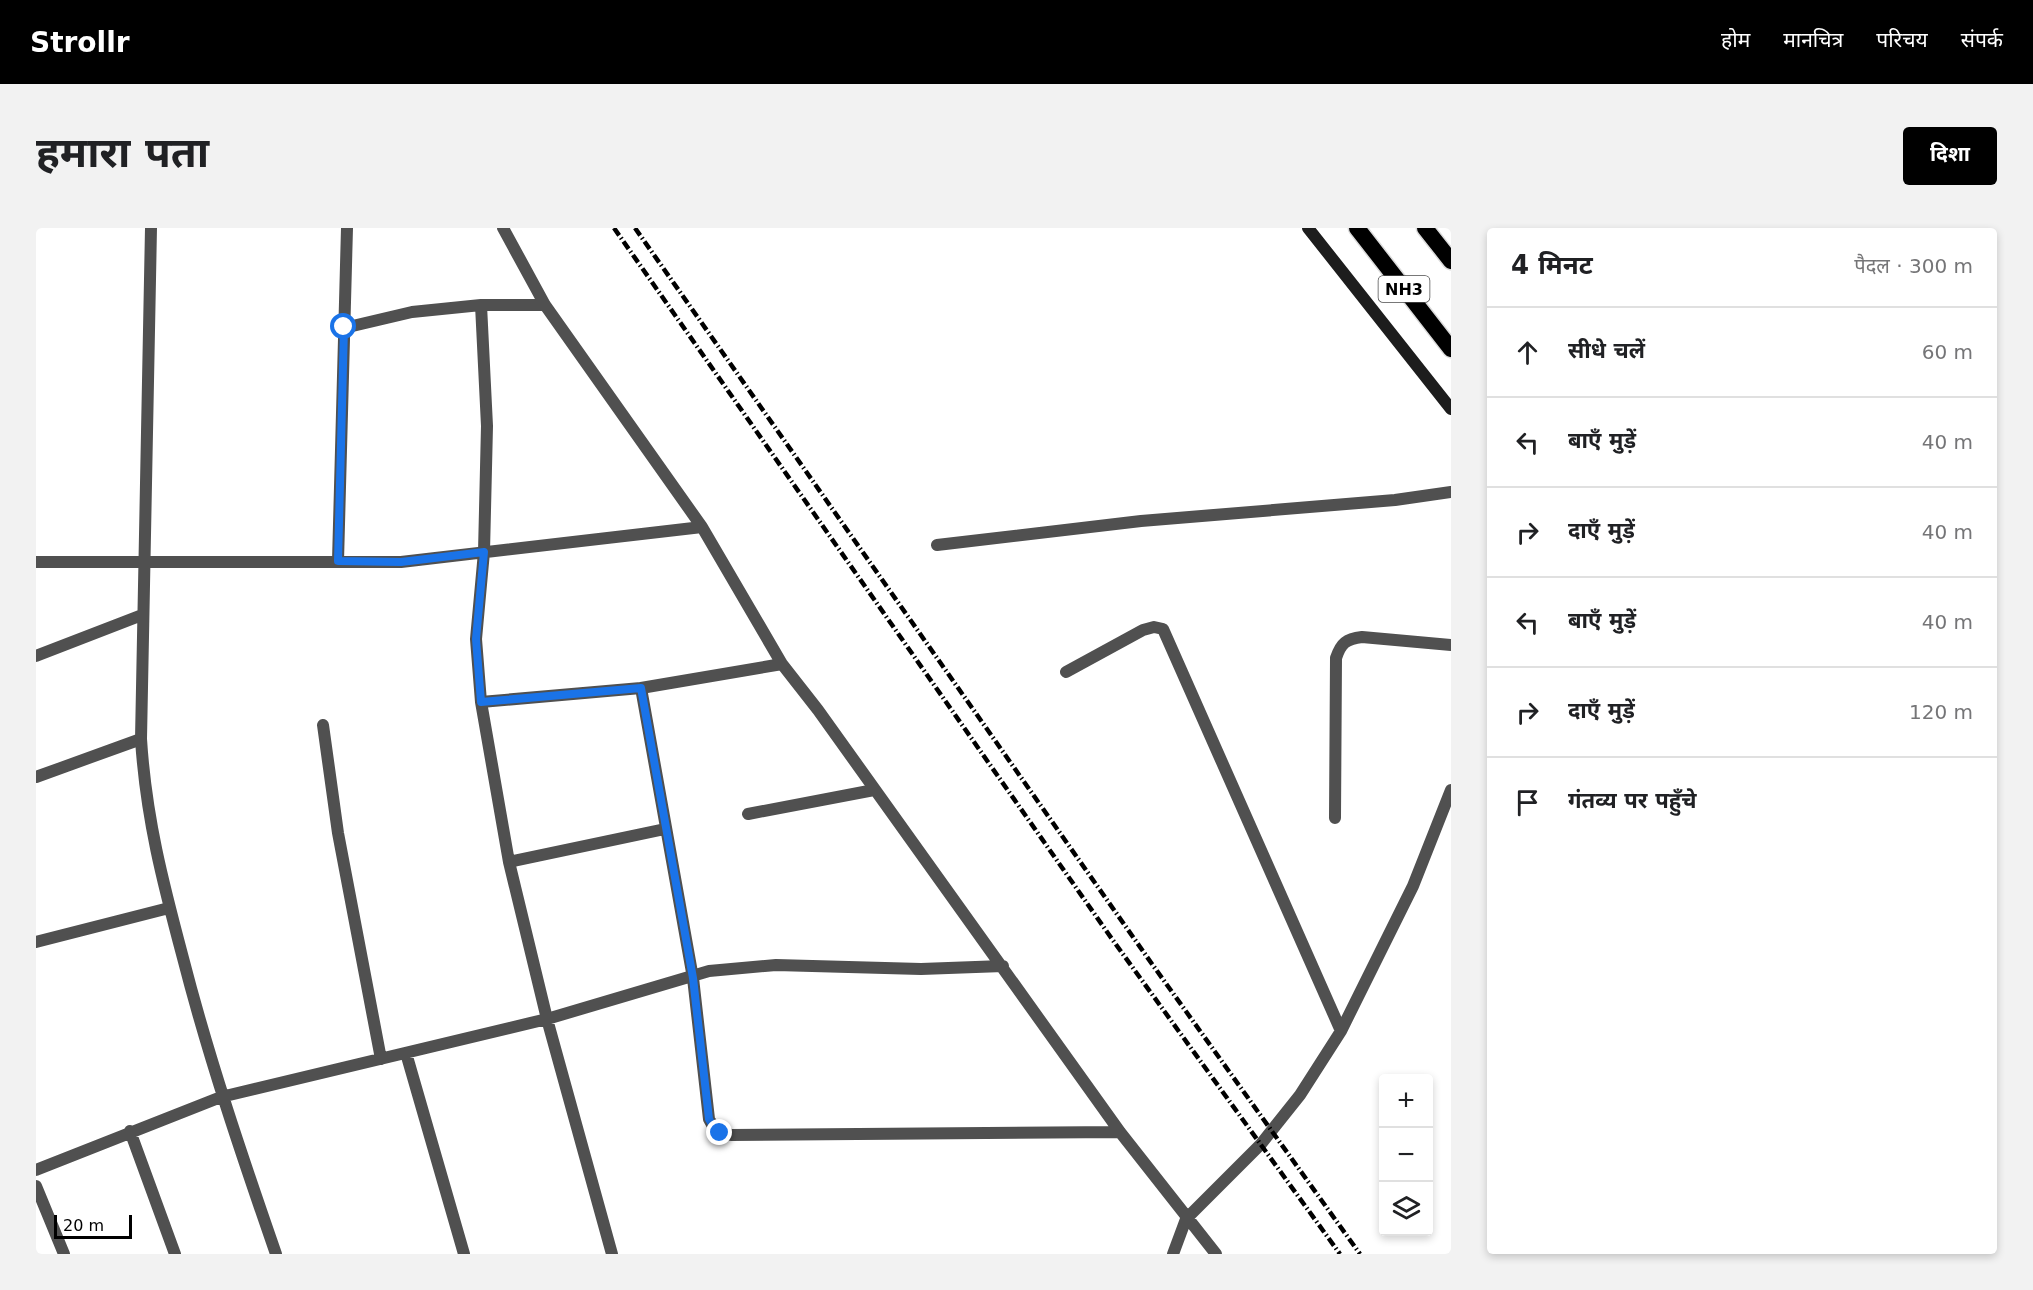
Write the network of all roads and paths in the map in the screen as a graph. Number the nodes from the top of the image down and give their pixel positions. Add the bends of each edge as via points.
1 (151, 228) edge
2 (347, 228) edge
3 (503, 228) edge
4 (1308, 228) edge
5 (1357, 228) edge
6 (1425, 228) edge
7 (1451, 261) edge
8 (481, 305) junction
9 (545, 305) junction
10 (344, 327) junction
11 (1451, 349) edge
12 (1451, 409) edge
13 (1451, 492) edge
14 (702, 527) junction
15 (937, 545) dead end
16 (484, 552) junction
17 (338, 561) junction
18 (36, 562) edge
19 (143, 563) junction
20 (142, 615) junction
21 (1451, 645) edge
22 (36, 657) edge
23 (782, 664) junction
24 (1066, 672) dead end
25 (641, 688) junction
26 (481, 702) junction
27 (323, 725) dead end
28 (141, 740) junction
29 (36, 777) edge
30 (874, 790) junction
31 (1451, 790) edge
32 (748, 814) dead end
33 (1335, 818) dead end
34 (665, 829) junction
35 (509, 862) junction
36 (169, 908) junction
37 (36, 942) edge
38 (1003, 966) junction
39 (693, 978) junction
40 (547, 1019) junction
41 (1341, 1031) junction
42 (406, 1053) junction
43 (381, 1059) junction
44 (221, 1096) junction
45 (130, 1131) junction
46 (1120, 1132) junction
47 (36, 1170) edge
48 (36, 1186) edge
49 (1186, 1219) junction
50 (64, 1254) edge
51 (175, 1254) edge
52 (276, 1254) edge
53 (465, 1254) edge
54 (612, 1254) edge
55 (1173, 1254) edge
56 (1216, 1254) edge

1 - 19 street
2 - 10 street
3 - 9 street
4 - 12 main road
5 - 11 highway, NH3
6 - 7 highway, NH3
8 - 9 street
8 - 10 street via 412,312
8 - 16 street via 487,426
9 - 14 street
10 - 17 street
13 - 15 street
14 - 16 street
14 - 23 street
16 - 17 street via 401,562
16 - 26 street via 476,639
17 - 19 street
18 - 19 street
19 - 20 street
20 - 22 street
20 - 28 street
21 - 33 street via 1362,638 1348,639 1340,646 1336,658
23 - 25 street
23 - 30 street
24 - 41 street via 1143,630 1163,629
25 - 26 street
25 - 34 street
26 - 35 street
27 - 43 street via 338,833
28 - 29 street
28 - 36 street via 148,815
30 - 32 street
30 - 38 street
31 - 41 street via 1413,886
34 - 35 street
34 - 39 street
35 - 40 street
36 - 37 street
36 - 44 street
38 - 39 street via 741,966
38 - 46 street
39 - 40 street
39 - 46 street via 709,1119 720,1133
40 - 42 street
40 - 54 street
41 - 49 street via 1300,1095 1261,1144
42 - 43 street
42 - 53 street
43 - 44 street
44 - 45 street
44 - 52 street
45 - 47 street
45 - 51 street
46 - 49 street
48 - 50 street
49 - 55 street
49 - 56 street

